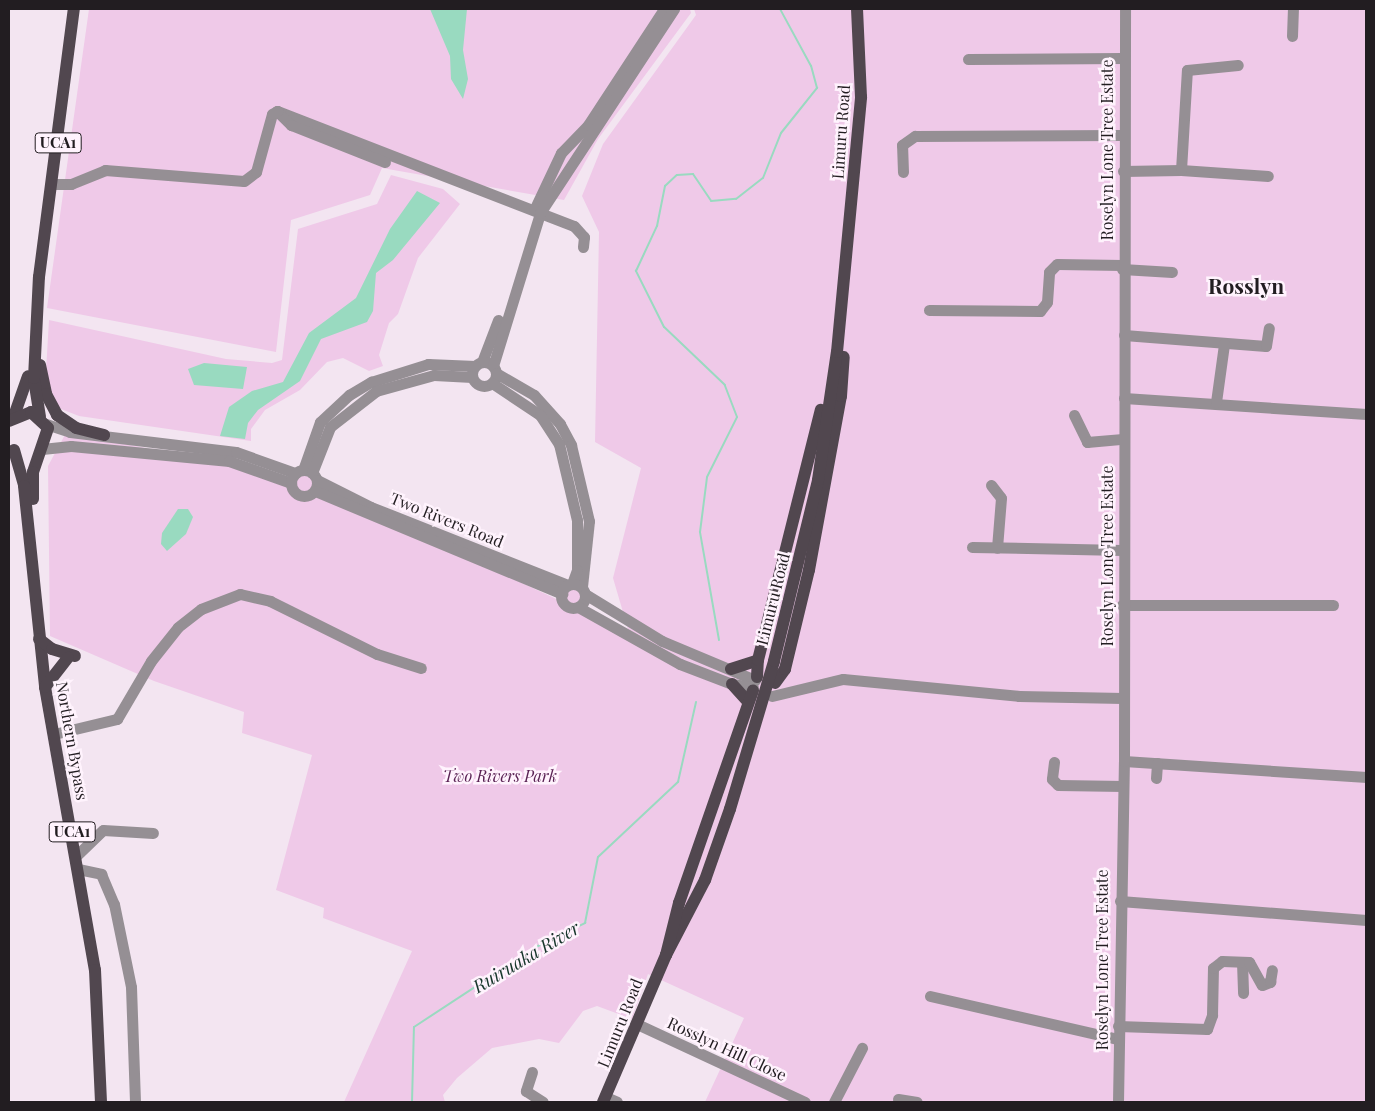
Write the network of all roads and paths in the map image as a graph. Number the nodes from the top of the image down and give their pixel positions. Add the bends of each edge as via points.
1 (74, 9) edge
2 (664, 9) edge
3 (674, 9) edge
4 (857, 9) edge
5 (1125, 9) edge
6 (1293, 9) edge
7 (1292, 36) dead end
8 (1123, 58) junction
9 (968, 59) dead end
10 (1238, 65) dead end
11 (1121, 135) junction
12 (1182, 170) junction
13 (1123, 171) junction
14 (902, 172) dead end
15 (1268, 176) dead end
16 (52, 184) junction
17 (536, 215) junction
18 (846, 258) junction
19 (1122, 267) junction
20 (1172, 272) dead end
21 (39, 277) junction
22 (929, 310) dead end
23 (840, 318) junction
24 (1269, 328) dead end
25 (1124, 336) junction
26 (1224, 344) junction
27 (38, 350) junction
28 (485, 371) junction
29 (1124, 398) junction
30 (1216, 402) junction
31 (1366, 414) edge
32 (1074, 415) dead end
33 (11, 419) edge
34 (43, 420) junction
35 (86, 434) junction
36 (104, 436) junction
37 (1123, 439) junction
38 (11, 447) edge
39 (86, 448) junction
40 (41, 450) junction
41 (175, 450) junction
42 (305, 478) junction
43 (991, 485) dead end
44 (972, 547) dead end
45 (997, 548) junction
46 (1122, 550) junction
47 (31, 563) junction
48 (574, 589) junction
49 (1122, 605) junction
50 (1333, 605) dead end
51 (578, 607) junction
52 (39, 639) junction
53 (766, 660) junction
54 (726, 667) junction
55 (421, 668) dead end
56 (718, 679) junction
57 (776, 683) junction
58 (732, 684) joint
59 (45, 687) junction
60 (757, 692) junction
61 (1123, 698) junction
62 (54, 734) junction
63 (1124, 761) junction
64 (1054, 762) dead end
65 (1157, 763) junction
66 (1366, 777) edge
67 (1156, 778) dead end
68 (1123, 786) junction
69 (153, 833) dead end
70 (76, 856) junction
71 (78, 869) junction
72 (1120, 901) junction
73 (1366, 920) edge
74 (667, 952) junction
75 (1242, 962) junction
76 (1272, 970) dead end
77 (1243, 993) dead end
78 (930, 996) dead end
79 (637, 1024) junction
80 (1118, 1026) junction
81 (1118, 1039) junction
82 (862, 1048) dead end
83 (532, 1072) dead end
84 (898, 1099) dead end
85 (609, 1101) edge
86 (101, 1102) edge
87 (135, 1102) edge
88 (542, 1102) edge
89 (805, 1102) edge
90 (834, 1102) edge
91 (917, 1102) edge
92 (1118, 1102) edge

1 - 16 main road, Northern Bypass / UCA1
2 - 17 street via 588,125 558,158
3 - 17 street
4 - 18 main road, Limuru Road via 861,97
5 - 8 street, Roselyn Lone Tree Estate
6 - 7 street
8 - 9 street
8 - 11 street, Roselyn Lone Tree Estate
10 - 12 street via 1187,70
11 - 13 street, Roselyn Lone Tree Estate
11 - 14 street via 915,136 902,145
12 - 13 street
12 - 15 street
13 - 19 street, Roselyn Lone Tree Estate
16 - 17 street via 71,184 111,170 244,181 256,172 272,114 277,112 291,125
16 - 21 main road, Northern Bypass / UCA1
17 - 28 street
18 - 23 main road, Limuru Road
18 - 57 main road, Limuru Road via 841,396 809,570 785,669
19 - 20 street
19 - 22 street via 1056,264 1049,272 1048,302 1040,311
19 - 25 street, Roselyn Lone Tree Estate
21 - 27 main road, Northern Bypass / UCA1
21 - 33 main road, UCA1 via 26,393
23 - 53 main road, Limuru Road via 821,410 812,476
23 - 53 main road, Limuru Road via 818,480
24 - 26 street via 1266,346
25 - 26 street
25 - 29 street, Roselyn Lone Tree Estate
26 - 30 street
27 - 34 main road, Northern Bypass / UCA1 via 35,398
27 - 36 main road via 46,394 57,415 76,428
28 - 42 street via 428,364 371,382 349,395 320,422
28 - 48 street via 534,408 559,444 577,528
29 - 30 street
29 - 37 street, Roselyn Lone Tree Estate
30 - 31 street
32 - 37 street via 1086,442
33 - 34 main road via 31,412
34 - 35 street, Two Rivers Road
34 - 40 main road, Northern Bypass via 48,435
35 - 36 street, Two Rivers Road
35 - 39 street
36 - 41 street, Two Rivers Road
37 - 46 street, Roselyn Lone Tree Estate
38 - 40 main road, Northern Bypass via 26,455
38 - 47 main road, Northern Bypass / UCA1 via 24,486
39 - 40 street, Two Rivers Road
39 - 41 street, Two Rivers Road
40 - 47 main road, Northern Bypass / UCA1 via 33,472
41 - 42 street, Two Rivers Road
42 - 48 street, Two Rivers Road via 507,567
43 - 45 street via 1001,498
44 - 45 street
45 - 46 street
46 - 49 street, Roselyn Lone Tree Estate
47 - 52 main road, Northern Bypass / UCA1
48 - 51 street
48 - 51 street via 567,606
48 - 54 street, Two Rivers Road via 662,641
49 - 50 street
49 - 61 street, Roselyn Lone Tree Estate
51 - 56 street via 654,651
52 - 59 main road, Northern Bypass / UCA1
52 - 59 main road via 71,657
53 - 54 main road
53 - 60 main road, Limuru Road
53 - 60 main road, Limuru Road
54 - 56 street
54 - 60 street, Two Rivers Road
55 - 62 street via 377,654 270,601 240,594 201,609 178,627 151,661 117,719
56 - 58 street
57 - 60 main road, Limuru Road
57 - 60 main road via 768,676
58 - 60 main road
59 - 62 main road, Northern Bypass / UCA1
60 - 61 street via 843,679 1019,696
60 - 74 main road, Limuru Road
60 - 74 main road, Limuru Road via 704,880
61 - 63 street, Roselyn Lone Tree Estate
62 - 70 main road, Northern Bypass / UCA1
63 - 65 street
63 - 68 street, Roselyn Lone Tree Estate
64 - 68 street via 1052,779 1058,785
65 - 66 street
65 - 67 street
68 - 72 street, Roselyn Lone Tree Estate
69 - 70 street via 103,830
70 - 71 main road, Northern Bypass / UCA1
71 - 86 main road, Northern Bypass / UCA1 via 98,998
71 - 87 street via 101,874 114,904 131,987
72 - 73 street
72 - 80 street, Roselyn Lone Tree Estate
74 - 79 main road, Limuru Road
75 - 76 street via 1250,964 1262,985 1270,982
75 - 77 street
75 - 80 street via 1222,961 1213,968 1212,1016 1207,1029
78 - 81 street
79 - 85 main road, Limuru Road
79 - 89 street, Rosslyn Hill Close
80 - 81 street, Roselyn Lone Tree Estate
81 - 92 street, Roselyn Lone Tree Estate
82 - 90 street
83 - 88 street via 526,1091
84 - 91 street

